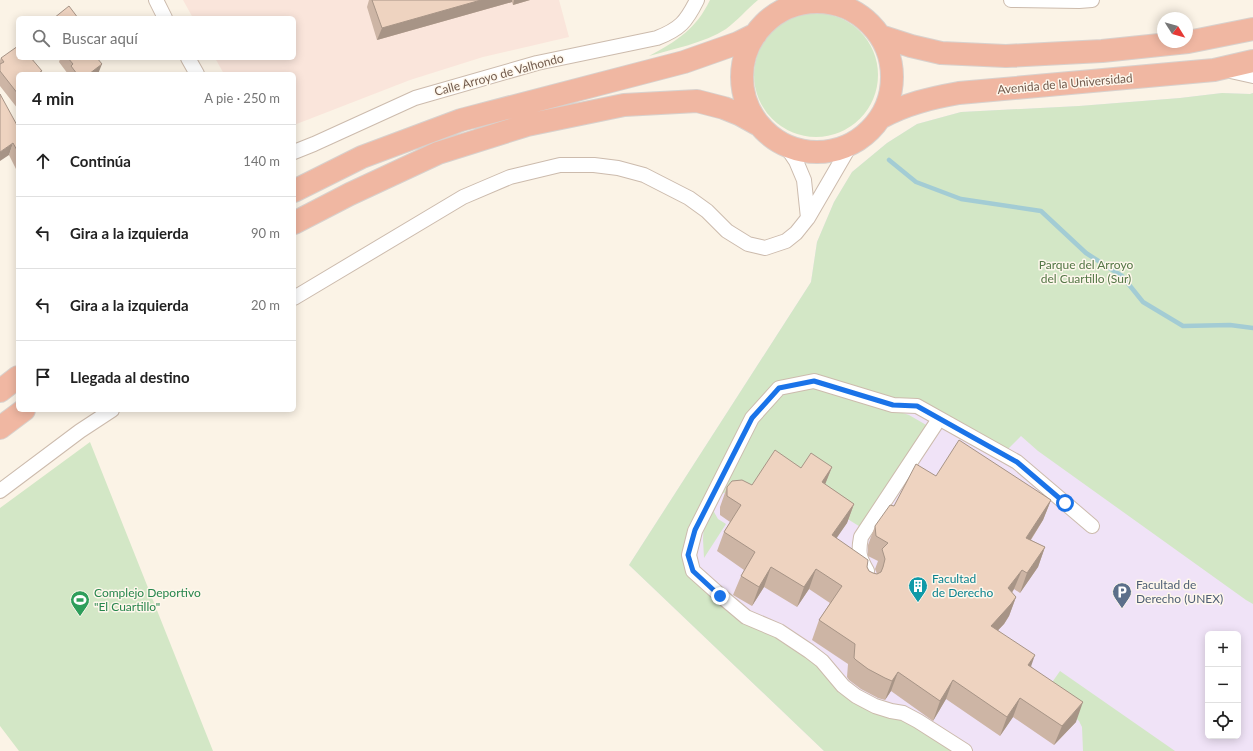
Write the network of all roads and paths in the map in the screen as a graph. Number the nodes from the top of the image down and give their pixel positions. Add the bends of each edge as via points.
1 (156, 0) edge
2 (697, 0) edge
3 (1010, 0) edge
4 (1092, 0) edge
5 (789, 4) edge
6 (845, 4) edge
7 (165, 16) edge
8 (1253, 29) edge
9 (756, 34) junction
10 (880, 36) junction
11 (189, 60) edge
12 (1253, 61) edge
13 (1222, 69) junction
14 (196, 72) edge
15 (1253, 76) edge
16 (880, 118) junction
17 (757, 124) junction
18 (850, 144) junction
19 (786, 146) junction
20 (296, 151) edge
21 (296, 190) edge
22 (808, 218) junction
23 (296, 222) edge
24 (296, 297) edge
25 (16, 379) edge
26 (0, 391) edge
27 (21, 412) edge
28 (109, 412) edge
29 (939, 419) junction
30 (0, 428) edge
31 (0, 491) edge
32 (1092, 526) dead end
33 (868, 585) edge
34 (965, 751) edge

1 - 7 street
2 - 20 street, Calle Arroyo de Valhondo via 688,18 672,32 657,38 537,63 415,98
3 - 4 street
5 - 6 highway
5 - 9 highway
6 - 10 highway
8 - 10 highway via 1188,42 1102,51 1006,56 941,53
9 - 17 highway via 747,51 742,78 744,95
9 - 21 highway via 684,62 461,120 362,157
10 - 16 highway via 888,53 892,77 888,100
11 - 14 street
12 - 13 highway, Avenida de la Universidad
13 - 15 street
13 - 16 highway, Avenida de la Universidad via 959,93 926,99 895,109
16 - 18 highway via 862,137
17 - 19 highway
17 - 23 highway via 724,108 697,101 624,105 527,125 438,153
18 - 19 highway via 835,150 818,152
18 - 22 street
19 - 22 street via 804,180
22 - 24 street via 786,241 765,248 748,244 727,231 689,198 644,175 594,165 560,165 510,177 463,197
25 - 26 highway
27 - 30 highway
28 - 31 street
29 - 32 street via 1017,462
29 - 33 street via 861,537 860,559 870,577
29 - 34 street via 917,406 893,405 814,381 779,388 752,418 700,518 688,555 693,571 720,596 746,617 779,631 809,651 856,696 875,706 903,713

